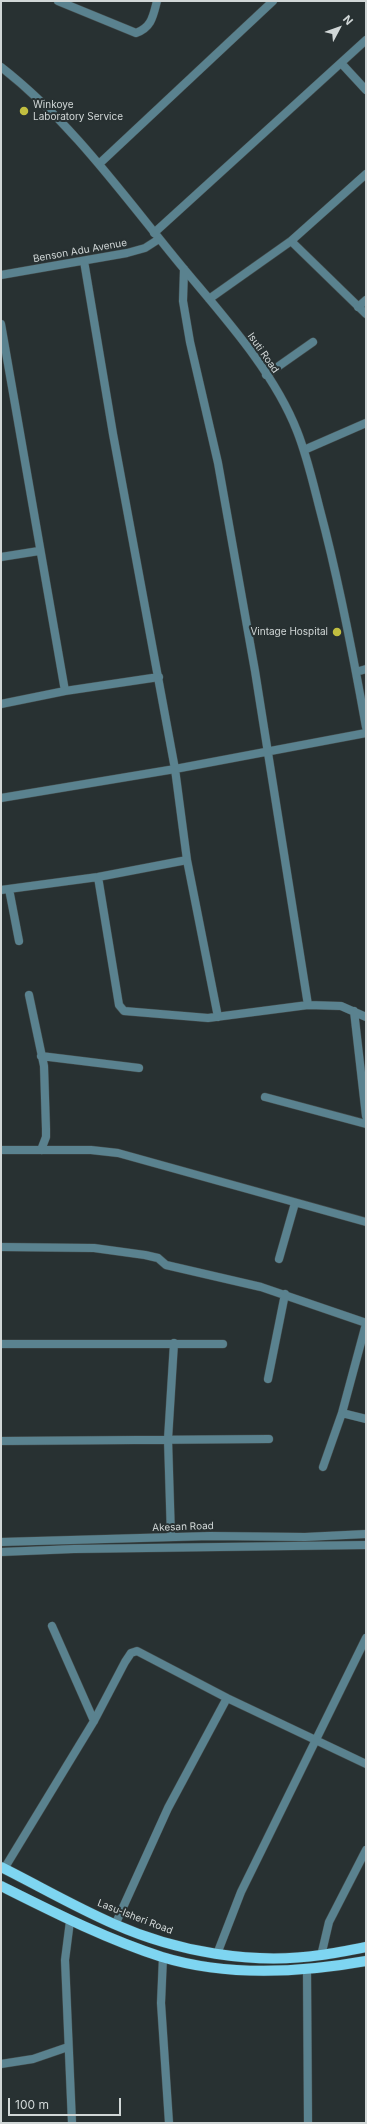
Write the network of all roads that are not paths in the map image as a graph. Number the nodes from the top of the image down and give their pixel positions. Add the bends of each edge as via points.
1 (58, 1) edge
2 (157, 1) edge
3 (273, 1) edge
4 (366, 40) edge
5 (341, 64) junction
6 (1, 67) edge
7 (366, 90) edge
8 (98, 164) junction
9 (366, 174) edge
10 (157, 236) junction
11 (291, 241) junction
12 (84, 261) junction
13 (184, 269) junction
14 (1, 276) edge
15 (209, 298) junction
16 (366, 300) edge
17 (358, 307) junction
18 (366, 314) edge
19 (1, 324) edge
20 (313, 342) dead end
21 (266, 375) junction
22 (366, 423) edge
23 (304, 450) junction
24 (39, 551) junction
25 (1, 557) edge
26 (366, 669) edge
27 (356, 672) junction
28 (159, 677) junction
29 (65, 691) junction
30 (1, 704) edge
31 (366, 727) edge
32 (366, 733) edge
33 (268, 751) junction
34 (175, 769) junction
35 (1, 798) edge
36 (187, 860) junction
37 (98, 877) junction
38 (5, 890) edge
39 (19, 941) dead end
40 (28, 995) dead end
41 (308, 1005) junction
42 (354, 1010) junction
43 (218, 1017) junction
44 (366, 1017) edge
45 (41, 1056) junction
46 (139, 1068) dead end
47 (265, 1097) dead end
48 (366, 1116) edge
49 (366, 1124) edge
50 (1, 1150) edge
51 (41, 1150) junction
52 (295, 1203) junction
53 (366, 1222) edge
54 (1, 1247) edge
55 (279, 1258) dead end
56 (285, 1294) junction
57 (366, 1323) edge
58 (174, 1343) junction
59 (1, 1344) edge
60 (223, 1344) dead end
61 (268, 1379) dead end
62 (342, 1413) junction
63 (366, 1419) edge
64 (168, 1439) junction
65 (269, 1439) dead end
66 (1, 1441) edge
67 (323, 1467) dead end
68 (366, 1534) edge
69 (171, 1537) junction
70 (1, 1542) edge
71 (366, 1545) edge
72 (1, 1552) edge
73 (52, 1626) dead end
74 (366, 1638) edge
75 (227, 1698) junction
76 (94, 1721) junction
77 (317, 1740) junction
78 (366, 1764) edge
79 (366, 1850) edge
80 (3, 1868) edge
81 (1, 1886) edge
82 (70, 1921) junction
83 (115, 1925) junction
84 (366, 1947) edge
85 (217, 1954) junction
86 (321, 1956) junction
87 (163, 1957) junction
88 (366, 1961) edge
89 (307, 1970) junction
90 (68, 2047) junction
91 (1, 2064) edge
92 (72, 2123) edge
93 (170, 2123) edge
94 (308, 2123) edge

1 - 2 street via 136,33 150,24
3 - 8 street
4 - 5 street, Benson Adu Avenue
5 - 7 street
5 - 10 street, Benson Adu Avenue
6 - 8 street, Isuti Road via 37,97
8 - 10 street, Isuti Road
9 - 11 street
10 - 12 street, Benson Adu Avenue via 145,248
10 - 13 street, Isuti Road
11 - 15 street
11 - 17 street
12 - 14 street, Benson Adu Avenue
12 - 28 street via 113,434
13 - 15 street, Isuti Road
13 - 33 street via 183,300 190,342 218,464
15 - 21 street, Isuti Road
16 - 17 street
17 - 18 street
19 - 24 street
20 - 21 street
21 - 23 street, Isuti Road via 296,429
22 - 23 street
23 - 27 street, Isuti Road via 334,560
24 - 25 street
24 - 29 street
26 - 27 street
27 - 31 street, Isuti Road
28 - 29 street
28 - 34 street
29 - 30 street
32 - 33 street
33 - 34 street
33 - 41 street
34 - 35 street
34 - 36 street
36 - 37 street
36 - 43 street
37 - 38 street
37 - 43 street via 119,1005 124,1011
38 - 39 street
40 - 45 street
41 - 42 street via 341,1006
41 - 43 street
42 - 44 street
42 - 48 street
45 - 46 street
45 - 51 street via 44,1066 46,1137
47 - 49 street
50 - 51 street
51 - 52 street via 118,1153
52 - 53 street
52 - 55 street
54 - 56 street via 94,1248 145,1255 158,1258 166,1265
56 - 57 street
56 - 61 street
57 - 62 street
58 - 59 street
58 - 60 street
58 - 64 street
62 - 63 street
62 - 67 street
64 - 65 street
64 - 66 street
64 - 69 street
68 - 69 street, Akesan Road via 305,1537
69 - 70 street, Akesan Road
71 - 72 street, Akesan Road
73 - 76 street
74 - 77 street
75 - 76 street via 137,1651 131,1653
75 - 77 street
75 - 83 street via 168,1808
76 - 80 street
77 - 78 street
77 - 85 street via 241,1892
79 - 86 street via 329,1922
80 - 83 main road, Lasu-Isheri Road
81 - 82 main road
82 - 87 main road
82 - 90 street via 65,1960
83 - 85 main road, Lasu-Isheri Road via 160,1941
84 - 86 main road, Lasu-Isheri Road
85 - 86 main road, Lasu-Isheri Road via 276,1958
87 - 89 main road via 243,1970
87 - 93 street via 161,2003
88 - 89 main road
89 - 94 street
90 - 91 street via 33,2058
90 - 92 street

